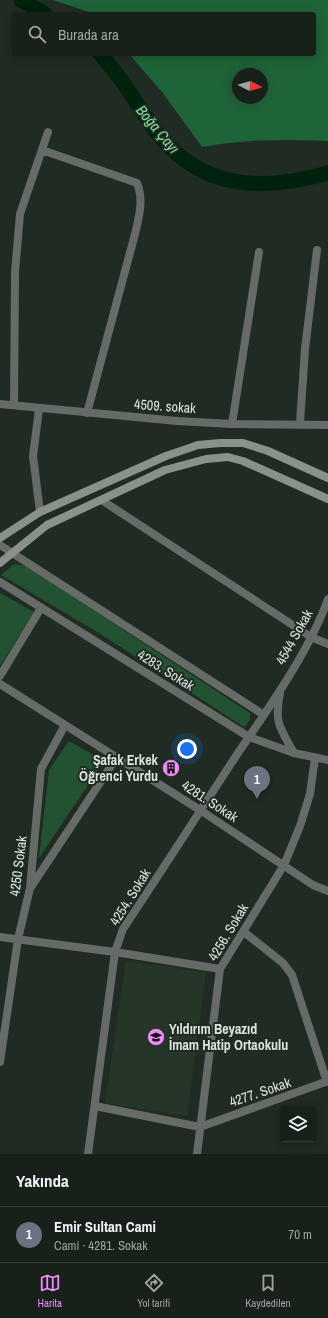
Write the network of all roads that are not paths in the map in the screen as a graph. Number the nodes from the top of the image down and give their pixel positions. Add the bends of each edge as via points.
1 (48, 132) dead end
2 (42, 150) junction
3 (317, 250) dead end
4 (259, 252) dead end
5 (0, 404) edge
6 (14, 405) junction
7 (39, 409) junction
8 (87, 413) junction
9 (300, 423) junction
10 (232, 424) junction
11 (328, 424) edge
12 (328, 478) edge
13 (328, 499) edge
14 (103, 501) junction
15 (40, 512) junction
16 (0, 538) edge
17 (0, 546) edge
18 (13, 552) junction
19 (0, 563) edge
20 (0, 582) edge
21 (328, 599) edge
22 (41, 608) junction
23 (311, 637) junction
24 (328, 644) edge
25 (0, 676) edge
26 (0, 684) edge
27 (282, 687) junction
28 (264, 715) junction
29 (65, 725) junction
30 (249, 737) junction
31 (294, 753) junction
32 (117, 758) junction
33 (315, 758) junction
34 (328, 760) edge
35 (200, 810) junction
36 (284, 865) junction
37 (30, 888) junction
38 (328, 891) edge
39 (244, 932) junction
40 (0, 937) edge
41 (18, 939) junction
42 (115, 952) junction
43 (220, 969) junction
44 (0, 1062) edge
45 (328, 1082) edge
46 (95, 1106) junction
47 (200, 1127) junction
48 (88, 1154) edge
49 (196, 1154) edge

1 - 2 street
2 - 6 street via 20,214 15,272
2 - 8 street via 137,183 142,194 135,234
3 - 9 street via 305,349
4 - 10 street
5 - 6 street, 4509. sokak
6 - 7 street, 4509. sokak
7 - 8 street, 4509. sokak
7 - 15 street via 33,456
8 - 10 street, 4509. sokak
9 - 10 street, 4509. sokak
9 - 11 street, 4509. sokak
12 - 15 main road via 268,451 243,443 220,442 198,445 166,456
13 - 14 main road via 243,461 228,457 206,458 165,470
14 - 18 main road via 47,525
14 - 23 street
15 - 16 main road
17 - 18 street
18 - 19 main road
18 - 28 street
20 - 22 street, 4283. Sokak
21 - 23 street, 4544 Sokak
22 - 25 street
22 - 30 street, 4283. Sokak
23 - 24 street
23 - 27 street, 4544 Sokak
26 - 29 street, 4281. Sokak
27 - 28 street, 4254. Sokak
27 - 31 street via 277,709 278,724
28 - 30 street, 4254. Sokak
29 - 32 street, 4281. Sokak
29 - 37 street, 4250 Sokak via 41,769
30 - 31 street, 4283. Sokak
30 - 35 street, 4254. Sokak
31 - 33 street, 4283. Sokak
32 - 35 street, 4281. Sokak
32 - 37 street
33 - 34 street, 4283. Sokak
33 - 36 street, 4256. Sokak via 310,794
35 - 36 street, 4281. Sokak
35 - 42 street, 4254. Sokak via 123,929
36 - 38 street, 4281. Sokak via 313,885
36 - 39 street, 4256. Sokak
37 - 41 street, 4250 Sokak
39 - 43 street, 4256. Sokak
39 - 45 street via 283,963 292,975
40 - 41 street
41 - 42 street
41 - 44 street, 4250 Sokak
42 - 43 street
42 - 46 street, 4254. Sokak
43 - 47 street, 4256. Sokak
45 - 47 street, 4277. Sokak
46 - 47 street
46 - 48 street, 4254. Sokak
47 - 49 street, 4256. Sokak

